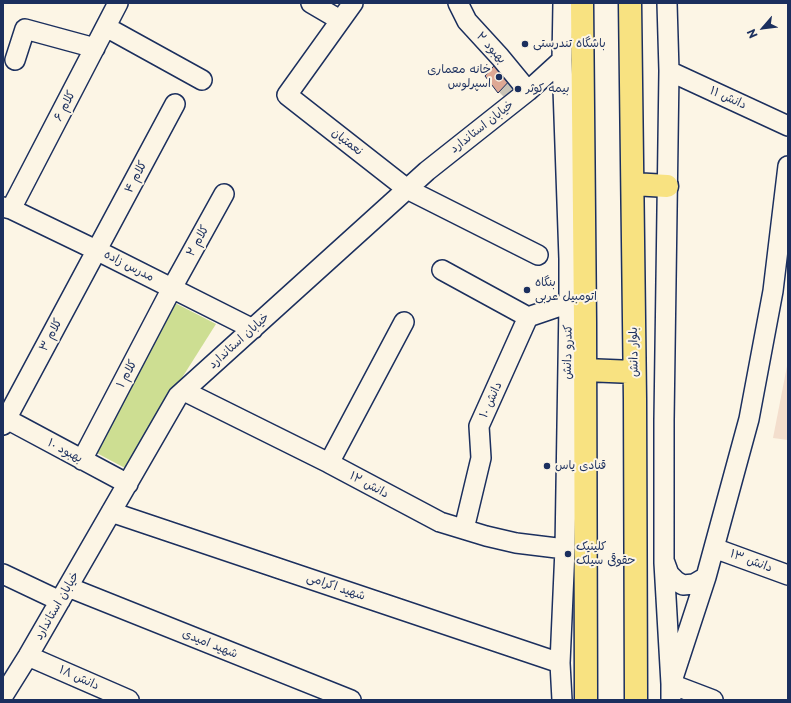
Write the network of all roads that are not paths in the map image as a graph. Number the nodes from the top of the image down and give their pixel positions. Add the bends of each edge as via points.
1 (118, 3) edge
2 (311, 3) edge
3 (353, 3) edge
4 (458, 3) edge
5 (563, 3) edge
6 (582, 3) edge
7 (630, 3) edge
8 (668, 3) edge
9 (340, 20) junction
10 (106, 27) junction
11 (95, 48) junction
12 (15, 60) dead end
13 (562, 60) junction
14 (669, 71) junction
15 (202, 80) dead end
16 (528, 90) junction
17 (175, 104) dead end
18 (788, 126) edge
19 (574, 147) junction
20 (788, 166) edge
21 (633, 184) junction
22 (667, 186) junction
23 (407, 189) junction
24 (224, 194) dead end
25 (7, 208) edge
26 (96, 250) junction
27 (538, 255) dead end
28 (782, 259) edge
29 (442, 270) dead end
30 (172, 288) junction
31 (569, 303) junction
32 (528, 317) junction
33 (404, 322) dead end
34 (253, 329) junction
35 (585, 370) junction
36 (634, 372) junction
37 (184, 391) junction
38 (4, 420) edge
39 (82, 460) junction
40 (329, 463) junction
41 (128, 484) junction
42 (111, 512) junction
43 (464, 529) junction
44 (714, 548) junction
45 (565, 549) junction
46 (664, 563) junction
47 (3, 574) edge
48 (788, 575) edge
49 (706, 577) junction
50 (64, 594) junction
51 (28, 656) junction
52 (560, 663) junction
53 (8, 677) edge
54 (671, 692) edge
55 (3, 696) edge
56 (129, 700) edge
57 (351, 700) edge
58 (562, 700) edge
59 (586, 700) edge
60 (636, 700) edge
61 (713, 700) edge

1 - 10 street, کلام ۶
2 - 9 street
3 - 9 street
4 - 16 street, بهبود ۲ via 467,21
5 - 13 street, کندرو دانش
6 - 19 main road
7 - 21 main road, بلوار دانش
8 - 14 street
9 - 23 street, نعمتیان via 287,95
10 - 11 street, کلام ۶
10 - 15 street
11 - 12 street via 25,29
11 - 25 street, کلام ۶
13 - 16 street, خیابان استاندارد
13 - 19 street, کندرو دانش
14 - 18 street, دانش ۱۱
14 - 22 street
16 - 23 street, خیابان استاندارد
17 - 26 street, کلام ۴
19 - 31 street, کندرو دانش
19 - 35 main road via 585,322
20 - 28 street
21 - 22 main road
21 - 36 main road, بلوار دانش
22 - 46 street
23 - 27 street, نعمتیان
23 - 34 street, خیابان استاندارد
24 - 30 street, کلام ۲
25 - 26 street, مدرس زاده
26 - 30 street, مدرس زاده
26 - 38 street, کلام ۳
28 - 44 street via 773,291 749,419
29 - 32 street
30 - 34 street, مدرس زاده
30 - 39 street, کلام ۱
31 - 32 street
31 - 45 street, کندرو دانش
32 - 43 street, دانش ۱۰ via 479,426 480,458
33 - 40 street
34 - 37 street, خیابان استاندارد
35 - 36 main road
35 - 59 main road
36 - 60 main road, بلوار دانش
37 - 40 street, دانش ۱۲
37 - 41 street, خیابان استاندارد via 178,396
38 - 39 street, بهبود ۱۰
39 - 41 street, بهبود ۱۰
40 - 43 street, دانش ۱۲ via 440,522
41 - 42 street, خیابان استاندارد
42 - 50 street, خیابان استاندارد
42 - 52 street, شهید اکرامی
43 - 45 street, دانش ۱۲ via 516,543
44 - 48 street, دانش ۱۳
44 - 49 street
45 - 52 street, کندرو دانش
46 - 49 street via 669,574 683,585 694,584
46 - 54 street
47 - 50 street, شهید امیدی
49 - 54 street
50 - 51 street, خیابان استاندارد
50 - 57 street, شهید امیدی
51 - 53 street, خیابان استاندارد
51 - 56 street, دانش ۱۸
52 - 58 street, کندرو دانش
53 - 55 street, خیابان استاندارد
54 - 61 street

